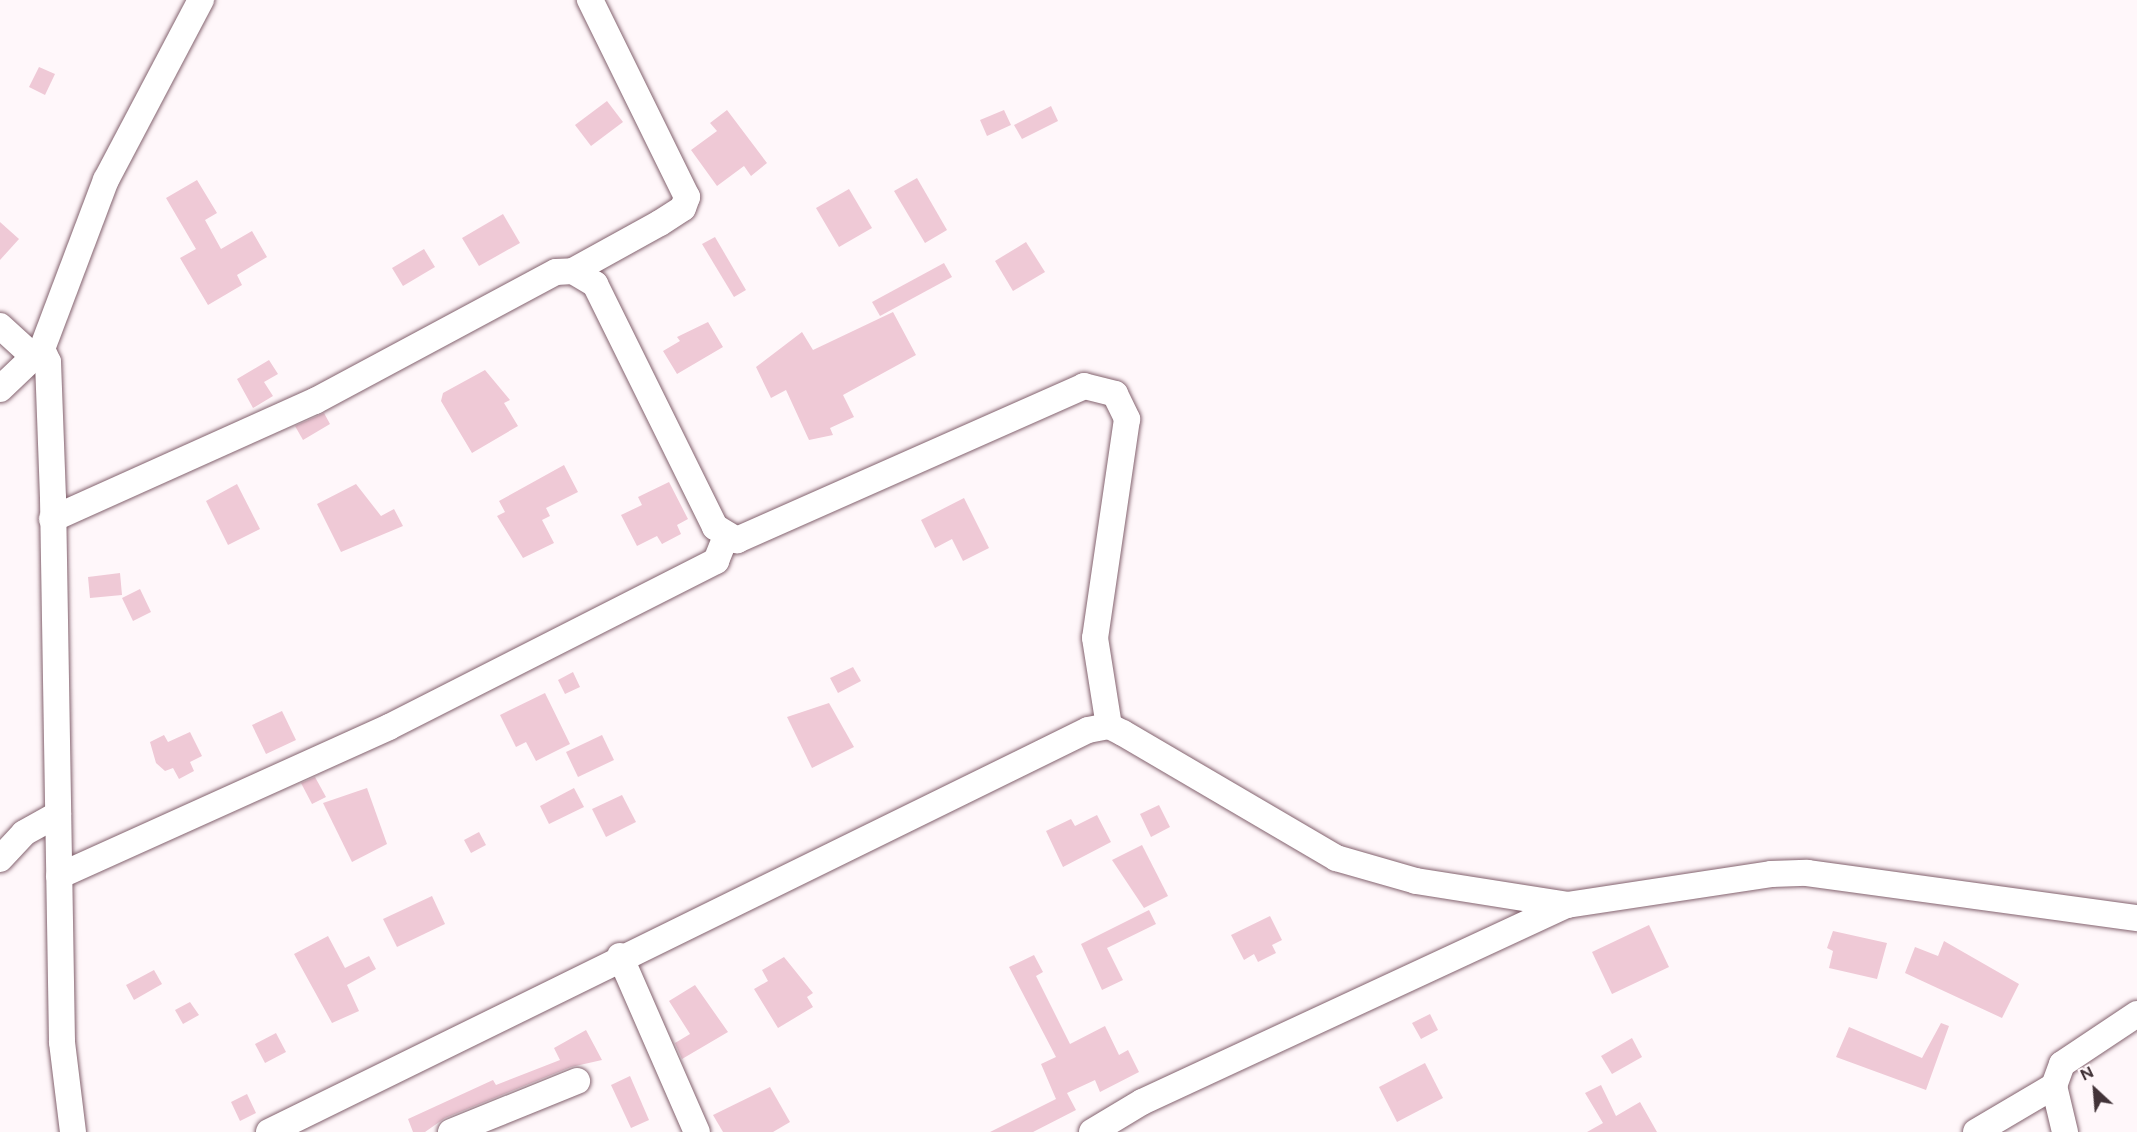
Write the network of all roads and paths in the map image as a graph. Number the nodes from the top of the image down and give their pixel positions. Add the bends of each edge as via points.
1 (201, 0) edge
2 (590, 0) edge
3 (573, 271) junction
4 (0, 326) edge
5 (38, 353) junction
6 (0, 389) edge
7 (52, 519) junction
8 (726, 536) junction
9 (1109, 726) junction
10 (58, 814) junction
11 (0, 859) edge
12 (59, 876) junction
13 (1567, 905) junction
14 (2137, 918) edge
15 (620, 956) junction
16 (2137, 1014) edge
17 (578, 1081) dead end
18 (2054, 1086) junction
19 (73, 1132) edge
20 (269, 1132) edge
21 (451, 1132) edge
22 (697, 1132) edge
23 (1092, 1132) edge
24 (1976, 1132) edge
25 (2065, 1132) edge

1 - 5 street via 106,180
2 - 3 street via 687,197 683,208 660,223
3 - 7 street via 556,272 315,401
3 - 8 street via 595,284 715,527
4 - 5 street
5 - 6 street
5 - 7 street via 48,362
7 - 10 street
8 - 9 street via 737,540 1084,386 1115,394 1127,419 1095,638
8 - 12 street via 716,561 388,727
9 - 13 street via 1336,858 1416,881
9 - 15 street via 1077,735
10 - 11 street via 24,833
10 - 12 street
12 - 19 street via 62,1042
13 - 14 street via 1771,874 1807,873
13 - 23 street via 1143,1102
15 - 20 street
15 - 22 street
16 - 18 street via 2062,1064
17 - 21 street
18 - 24 street
18 - 25 street

